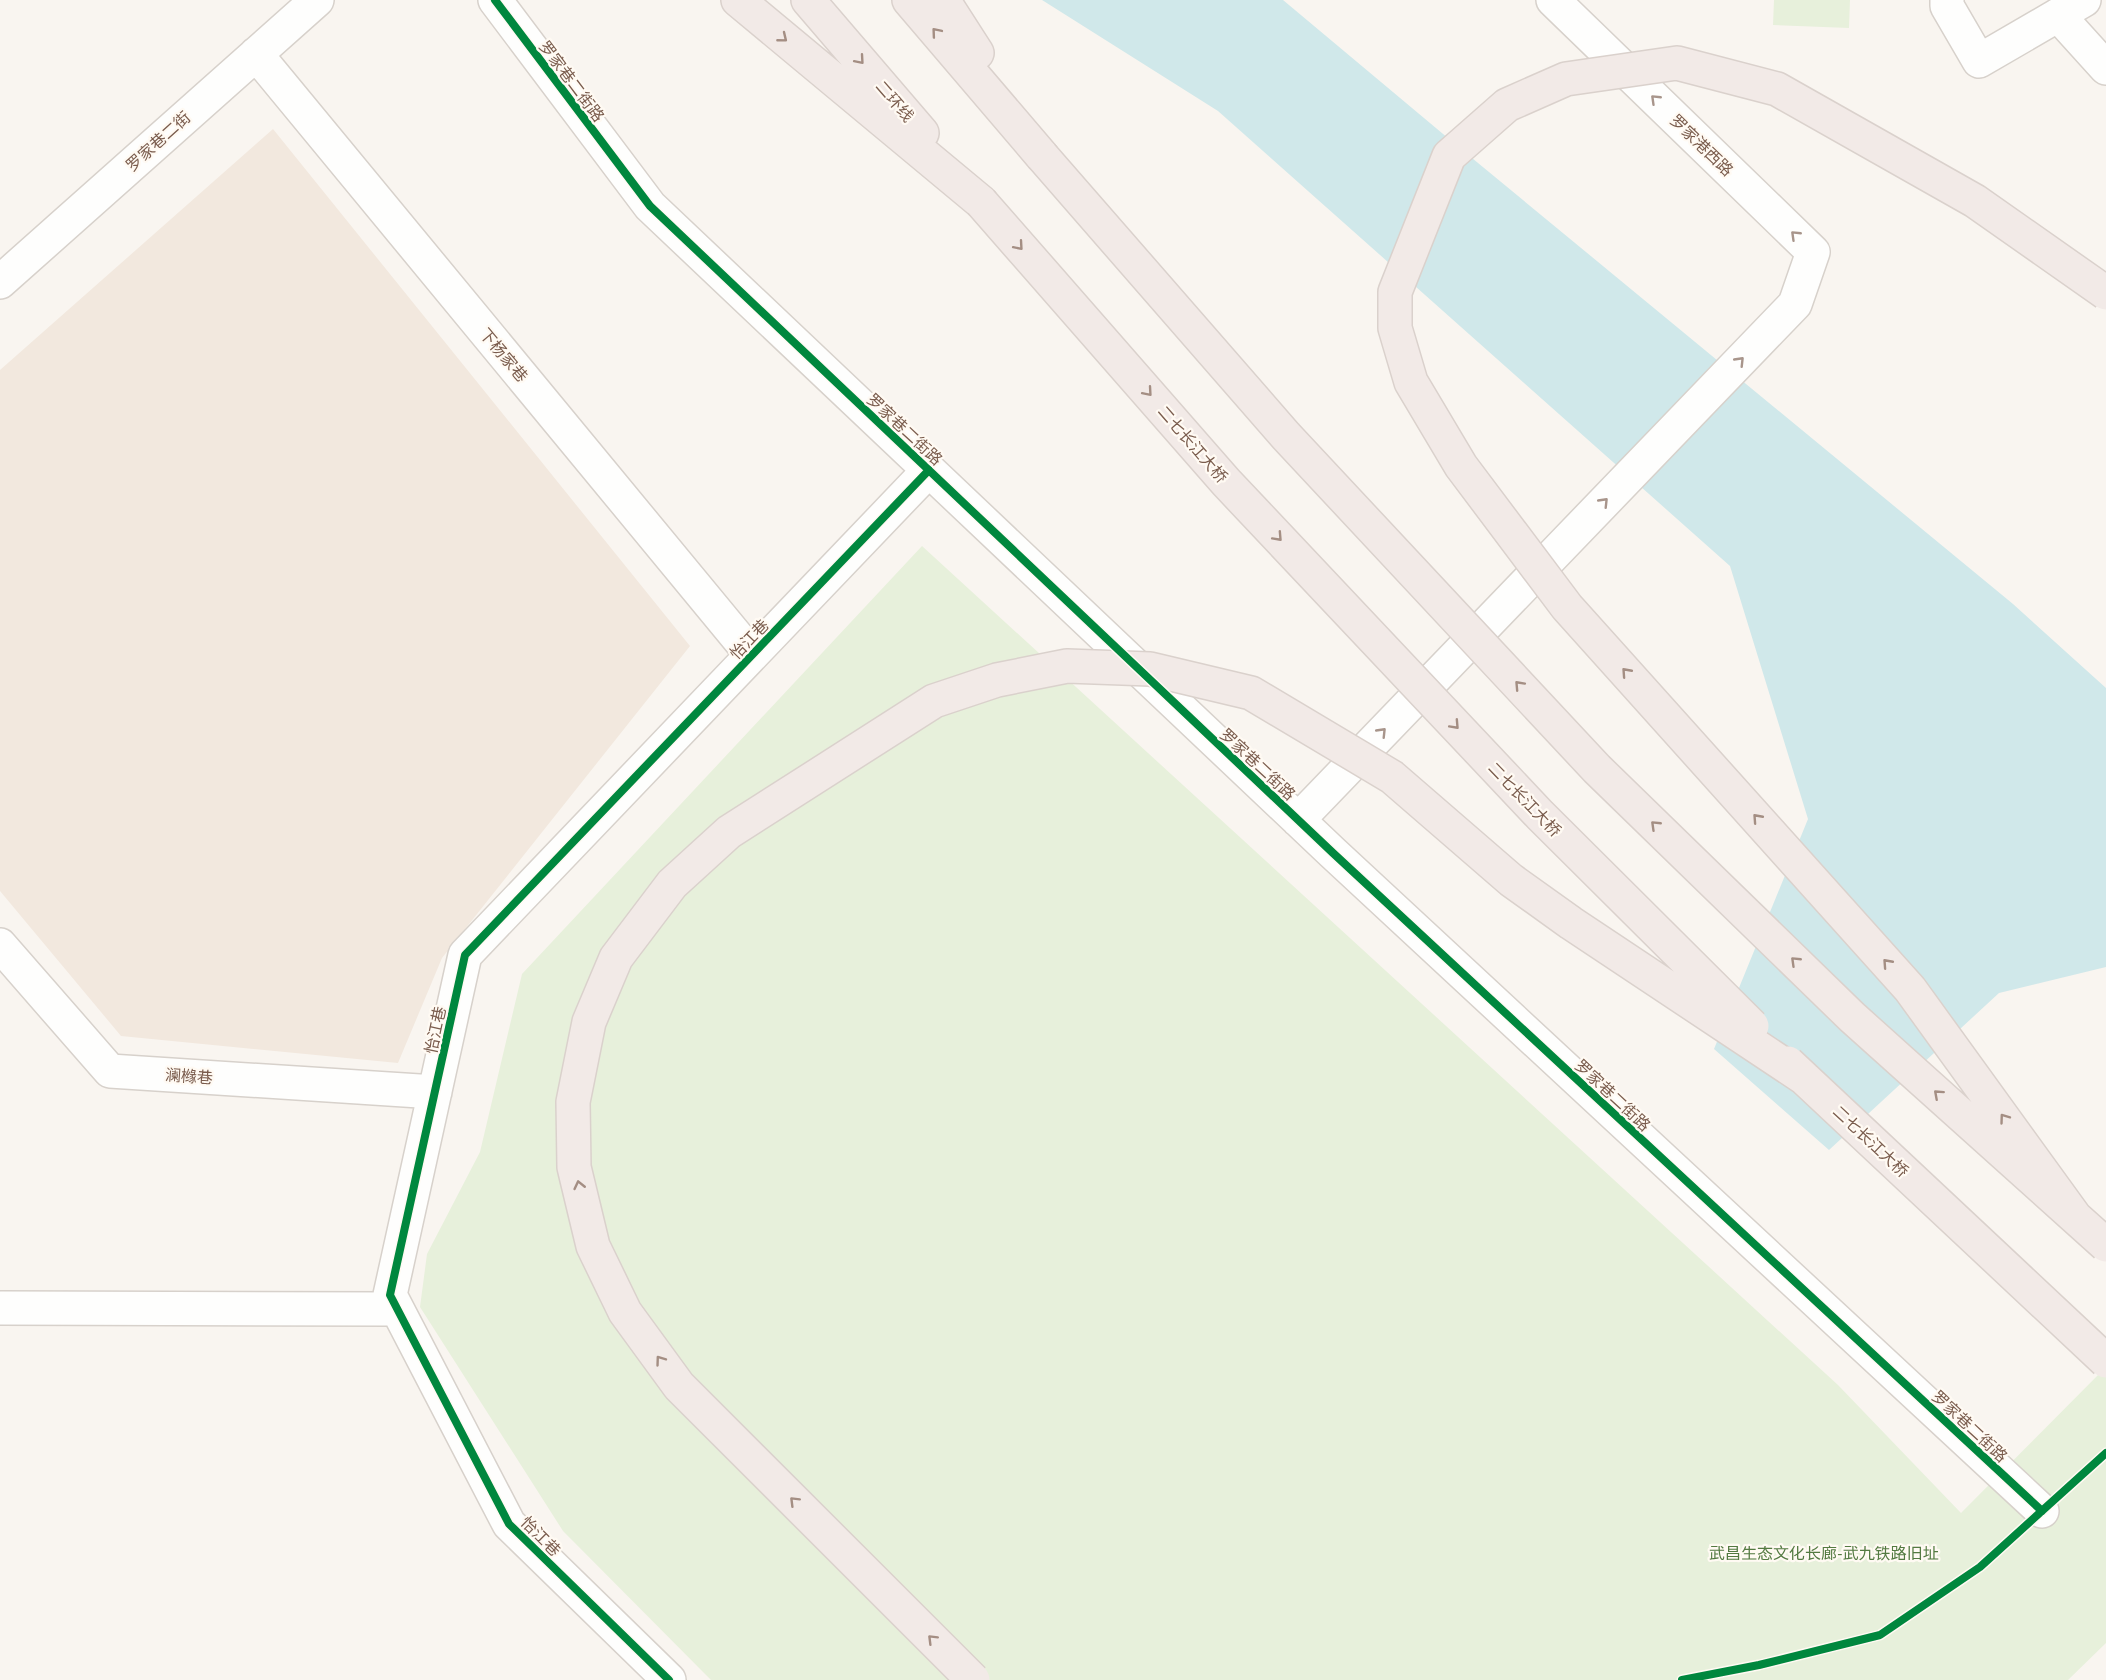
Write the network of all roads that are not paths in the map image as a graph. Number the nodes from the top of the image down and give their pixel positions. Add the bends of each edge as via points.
1 (317, 0) edge
2 (495, 0) edge
3 (738, 0) edge
4 (808, 0) edge
5 (909, 0) edge
6 (943, 0) edge
7 (1553, 0) edge
8 (1947, 0) edge
9 (2071, 8) edge
10 (256, 54) junction
11 (2106, 68) edge
12 (1042, 156) junction
13 (981, 202) junction
14 (0, 282) edge
15 (2106, 293) edge
16 (929, 470) junction
17 (752, 655) junction
18 (1298, 820) junction
19 (0, 945) edge
20 (1804, 1078) junction
21 (435, 1092) junction
22 (2075, 1217) junction
23 (2106, 1245) edge
24 (0, 1308) edge
25 (398, 1310) junction
26 (2106, 1361) edge
27 (2042, 1511) dead end
28 (669, 1680) edge
29 (973, 1680) edge

1 - 10 street, 罗家巷二街
2 - 16 street, 罗家巷二街路 via 650,206
3 -> 13 highway
4 -> 13 highway, 二环线
12 -> 5 highway
6 - 12 highway
18 -> 7 street, 罗家港西路 via 1795,304 1812,252
8 - 9 street via 1979,61
9 - 11 street
10 - 14 street, 罗家巷二街
10 - 17 street, 下杨家巷
22 -> 12 highway, bridge via 1852,1017 1597,769 1286,435
13 -> 20 highway, 二七长江大桥, bridge via 1234,490 1540,815
22 -> 15 highway, bridge via 1910,989 1568,607 1461,466 1411,382 1395,328 1395,292 1449,156 1507,105 1566,79 1677,63 1777,89 1975,201
16 - 17 street, 怡江巷
16 - 18 street, 罗家巷二街路
17 - 21 street, 怡江巷 via 465,955
18 - 27 street, 罗家巷二街路
19 - 21 street, 澜橼巷 via 110,1071
20 - 26 highway, 二七长江大桥, bridge
29 -> 20 highway, bridge via 679,1386 625,1312 592,1246 574,1167 573,1113 589,1022 616,958 672,884 729,832 934,701 997,680 1067,666 1150,669 1251,693 1392,777 1520,886
21 - 25 street, 怡江巷 via 390,1295
22 - 23 highway, bridge
24 - 25 street
25 - 28 street, 怡江巷 via 509,1524

